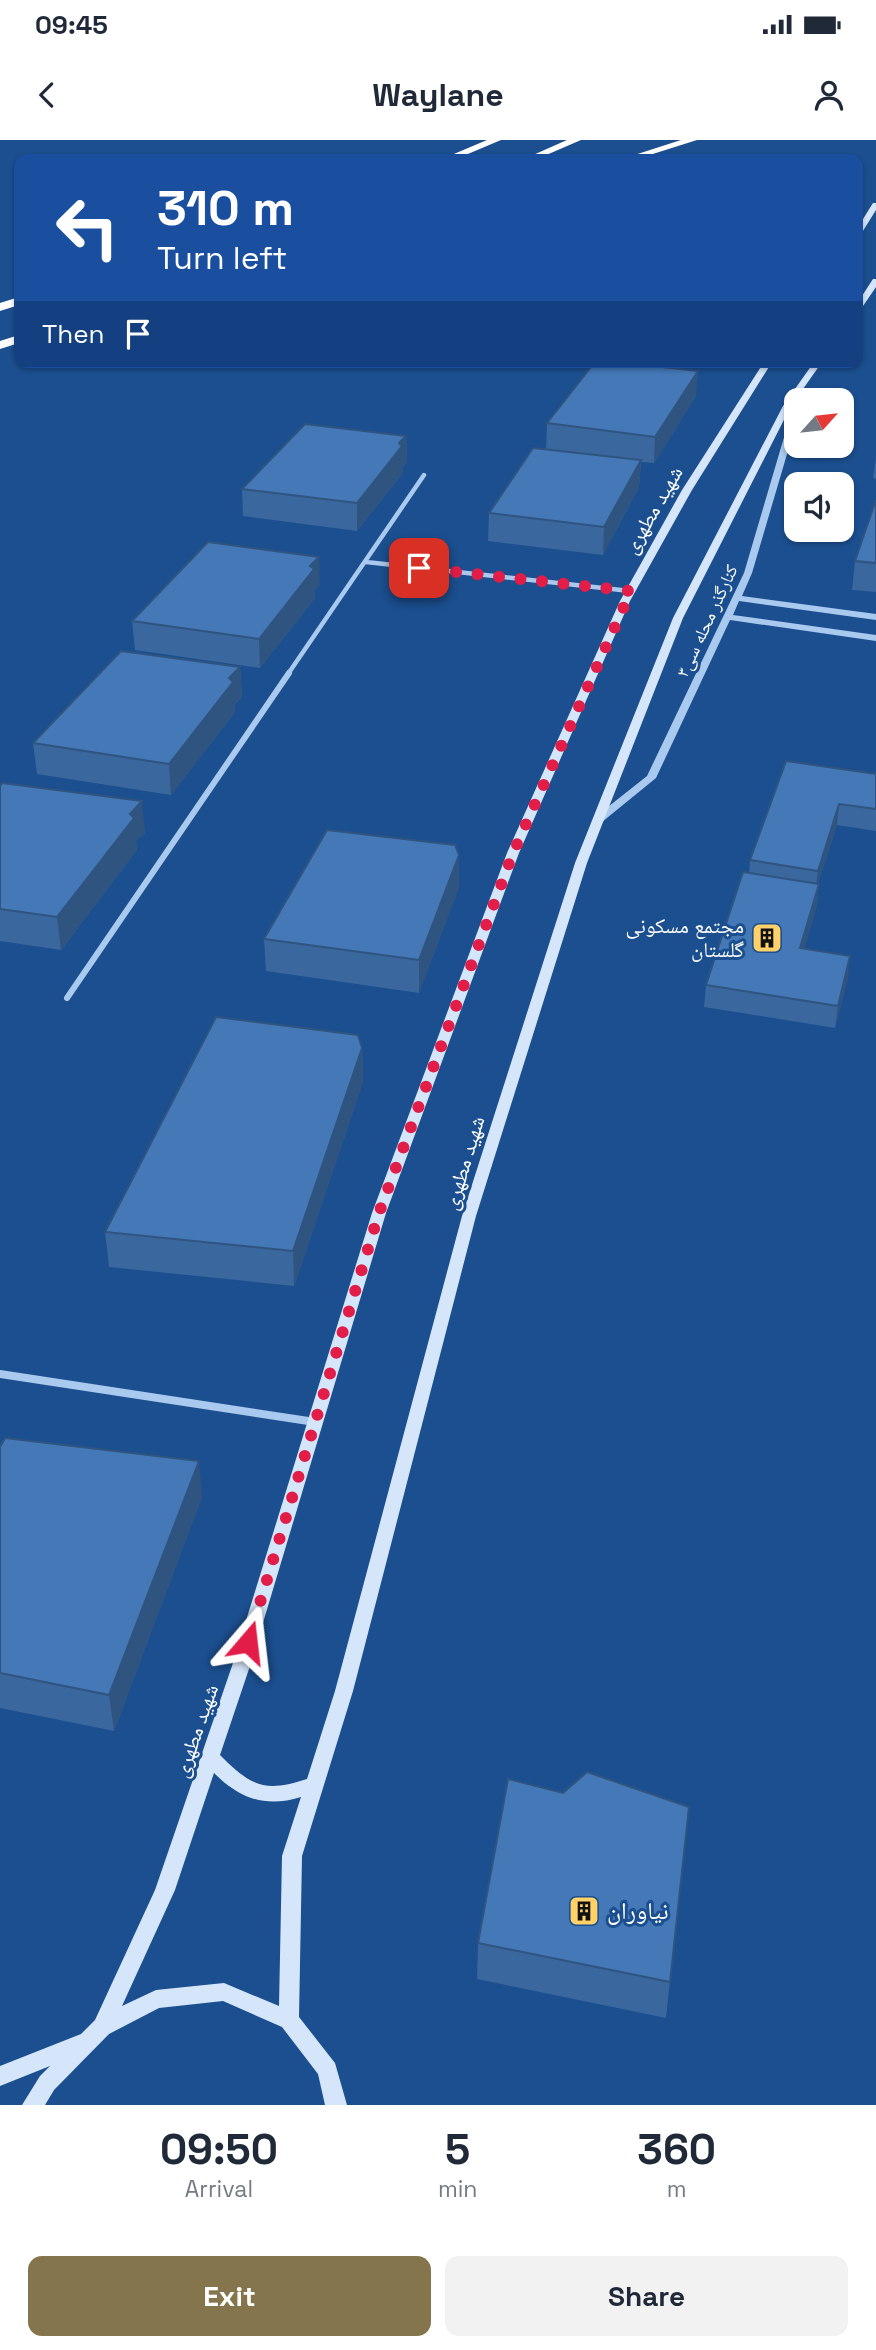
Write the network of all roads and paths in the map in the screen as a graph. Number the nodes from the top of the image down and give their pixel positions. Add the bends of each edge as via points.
1 (496, 140) edge
2 (576, 140) edge
3 (692, 140) edge
4 (460, 154) edge
5 (541, 154) edge
6 (644, 154) edge
7 (876, 205) edge
8 (863, 224) edge
9 (876, 281) edge
10 (863, 300) edge
11 (764, 368) edge
12 (814, 368) edge
13 (800, 388) edge
14 (784, 412) edge
15 (784, 451) edge
16 (424, 475) dead end
17 (366, 562) junction
18 (631, 591) junction
19 (737, 598) junction
20 (803, 606) junction
21 (727, 617) junction
22 (876, 617) edge
23 (789, 626) junction
24 (876, 638) edge
25 (598, 820) junction
26 (67, 999) dead end
27 (0, 1374) edge
28 (316, 1422) junction
29 (209, 1756) junction
30 (314, 1785) junction
31 (289, 2020) junction
32 (95, 2034) junction
33 (0, 2076) edge
34 (33, 2105) edge
35 (336, 2105) edge

1 - 4 highway
2 - 5 highway
3 - 6 highway
7 - 8 main road
9 - 10 main road
11 - 18 main road, شهید مطهری via 687,490
12 - 13 main road, شهید مطهری
14 - 25 main road, شهید مطهری via 678,618
15 - 19 street, کنارگذر محله سی۳
16 - 17 street
17 - 18 street
17 - 26 street
18 - 28 main road, شهید مطهری via 513,853 379,1213
19 - 20 street
19 - 21 street, کنارگذر محله سی۳
20 - 22 street
20 - 23 street via 776,616
21 - 23 street
21 - 25 street, کنارگذر محله سی۳ via 652,778
23 - 24 street
25 - 30 main road, شهید مطهری via 469,1216 344,1691
27 - 28 street
28 - 29 main road, شهید مطهری
29 - 30 main road via 237,1786 263,1795 286,1795
29 - 32 main road, شهید مطهری via 164,1889
30 - 31 main road, شهید مطهری via 292,1856
31 - 32 main road via 224,1992 156,1999
31 - 35 main road via 328,2070
32 - 33 main road
32 - 34 main road via 47,2083

